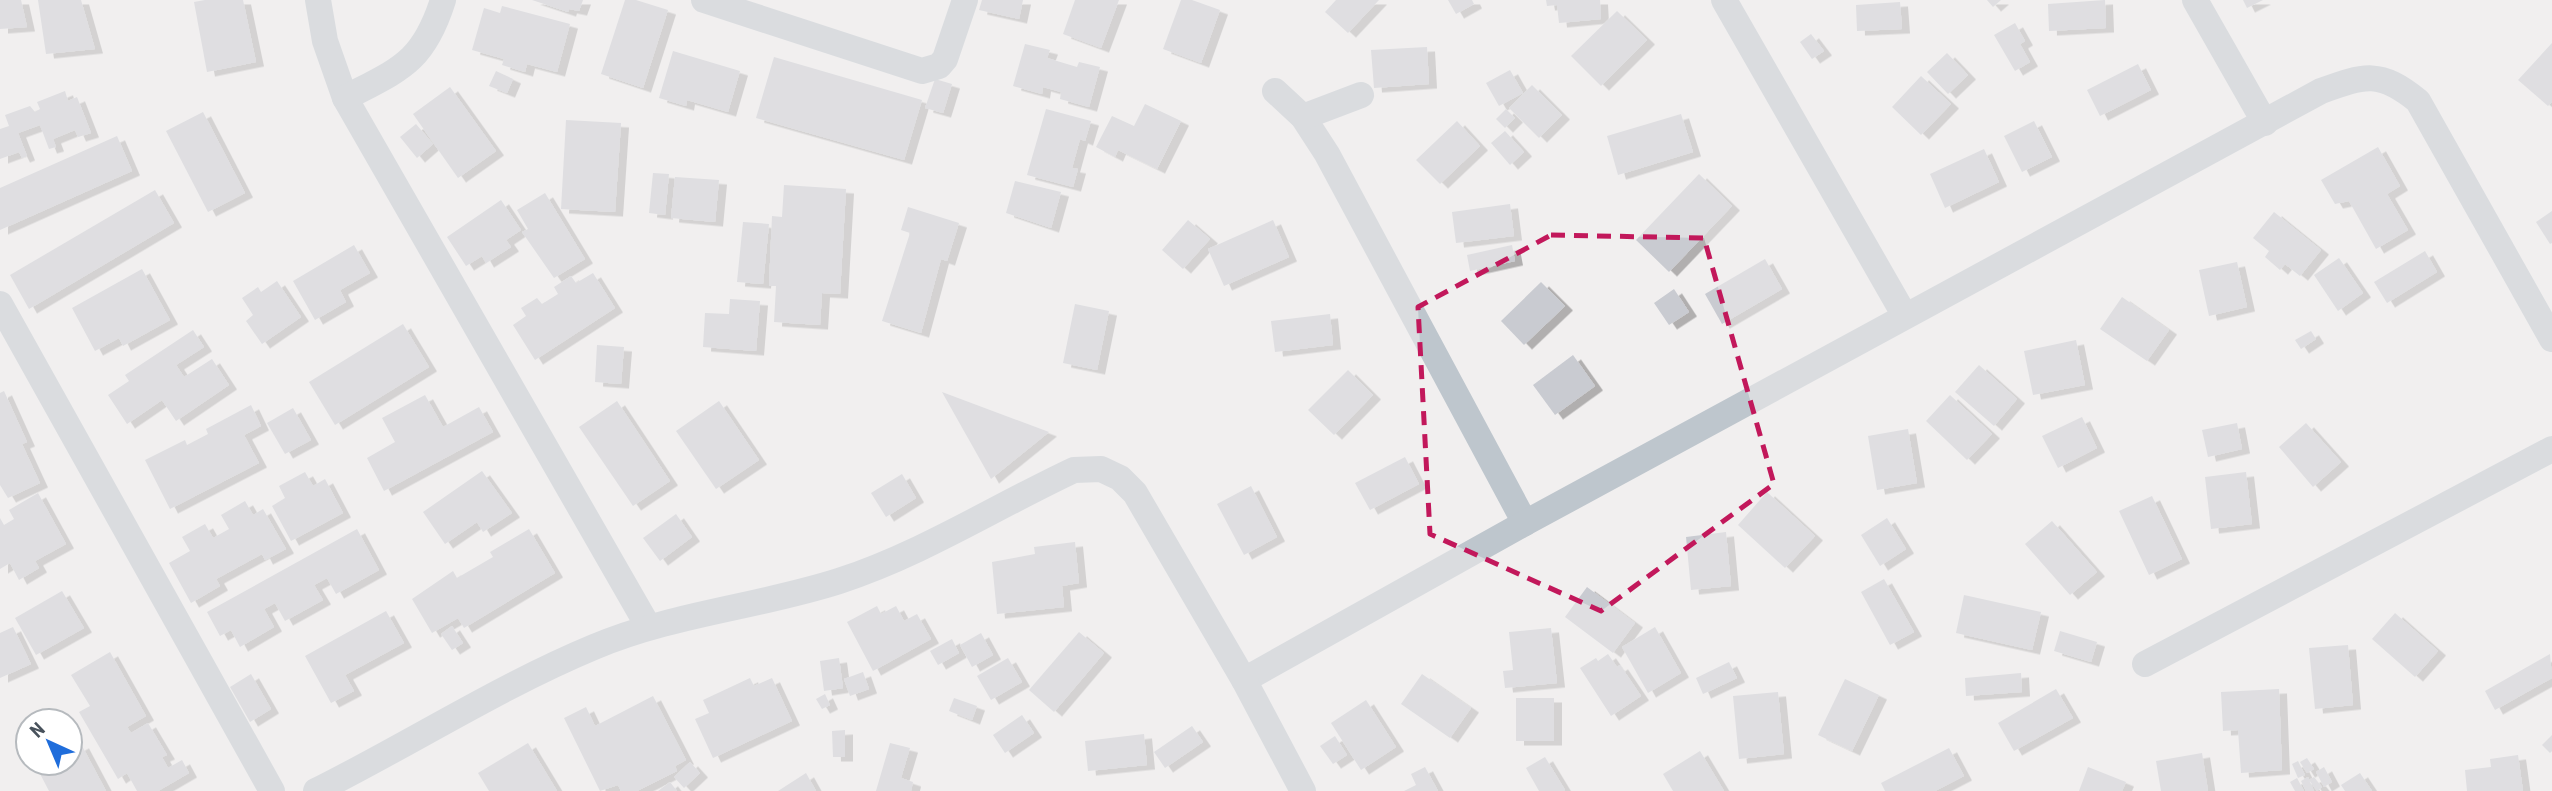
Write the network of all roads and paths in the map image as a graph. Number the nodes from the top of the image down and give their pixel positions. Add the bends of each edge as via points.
1 (318, 0) edge
2 (443, 0) edge
3 (704, 0) edge
4 (965, 0) edge
5 (1724, 0) edge
6 (2194, 0) edge
7 (1275, 91) dead end
8 (1361, 95) dead end
9 (345, 98) junction
10 (1303, 117) junction
11 (2265, 123) junction
12 (0, 304) edge
13 (1905, 316) junction
14 (2552, 339) edge
15 (2552, 449) edge
16 (1525, 523) junction
17 (648, 626) junction
18 (2145, 664) dead end
19 (1244, 680) junction
20 (272, 791) edge
21 (316, 791) edge
22 (1303, 791) edge

1 - 9 street via 325,41
2 - 9 street via 430,37 404,67
3 - 4 street via 922,71 939,66 944,59
5 - 13 street
6 - 11 street
7 - 10 street
8 - 10 street
9 - 17 street
10 - 16 street
11 - 13 street
11 - 14 street via 2321,91 2353,80 2374,76 2396,84 2418,101 2434,125
12 - 20 street
13 - 16 street
15 - 18 street
16 - 19 street
17 - 19 street via 765,602 841,580 902,558 1074,470 1101,468 1121,478 1135,493
17 - 21 street via 550,666
19 - 22 street

